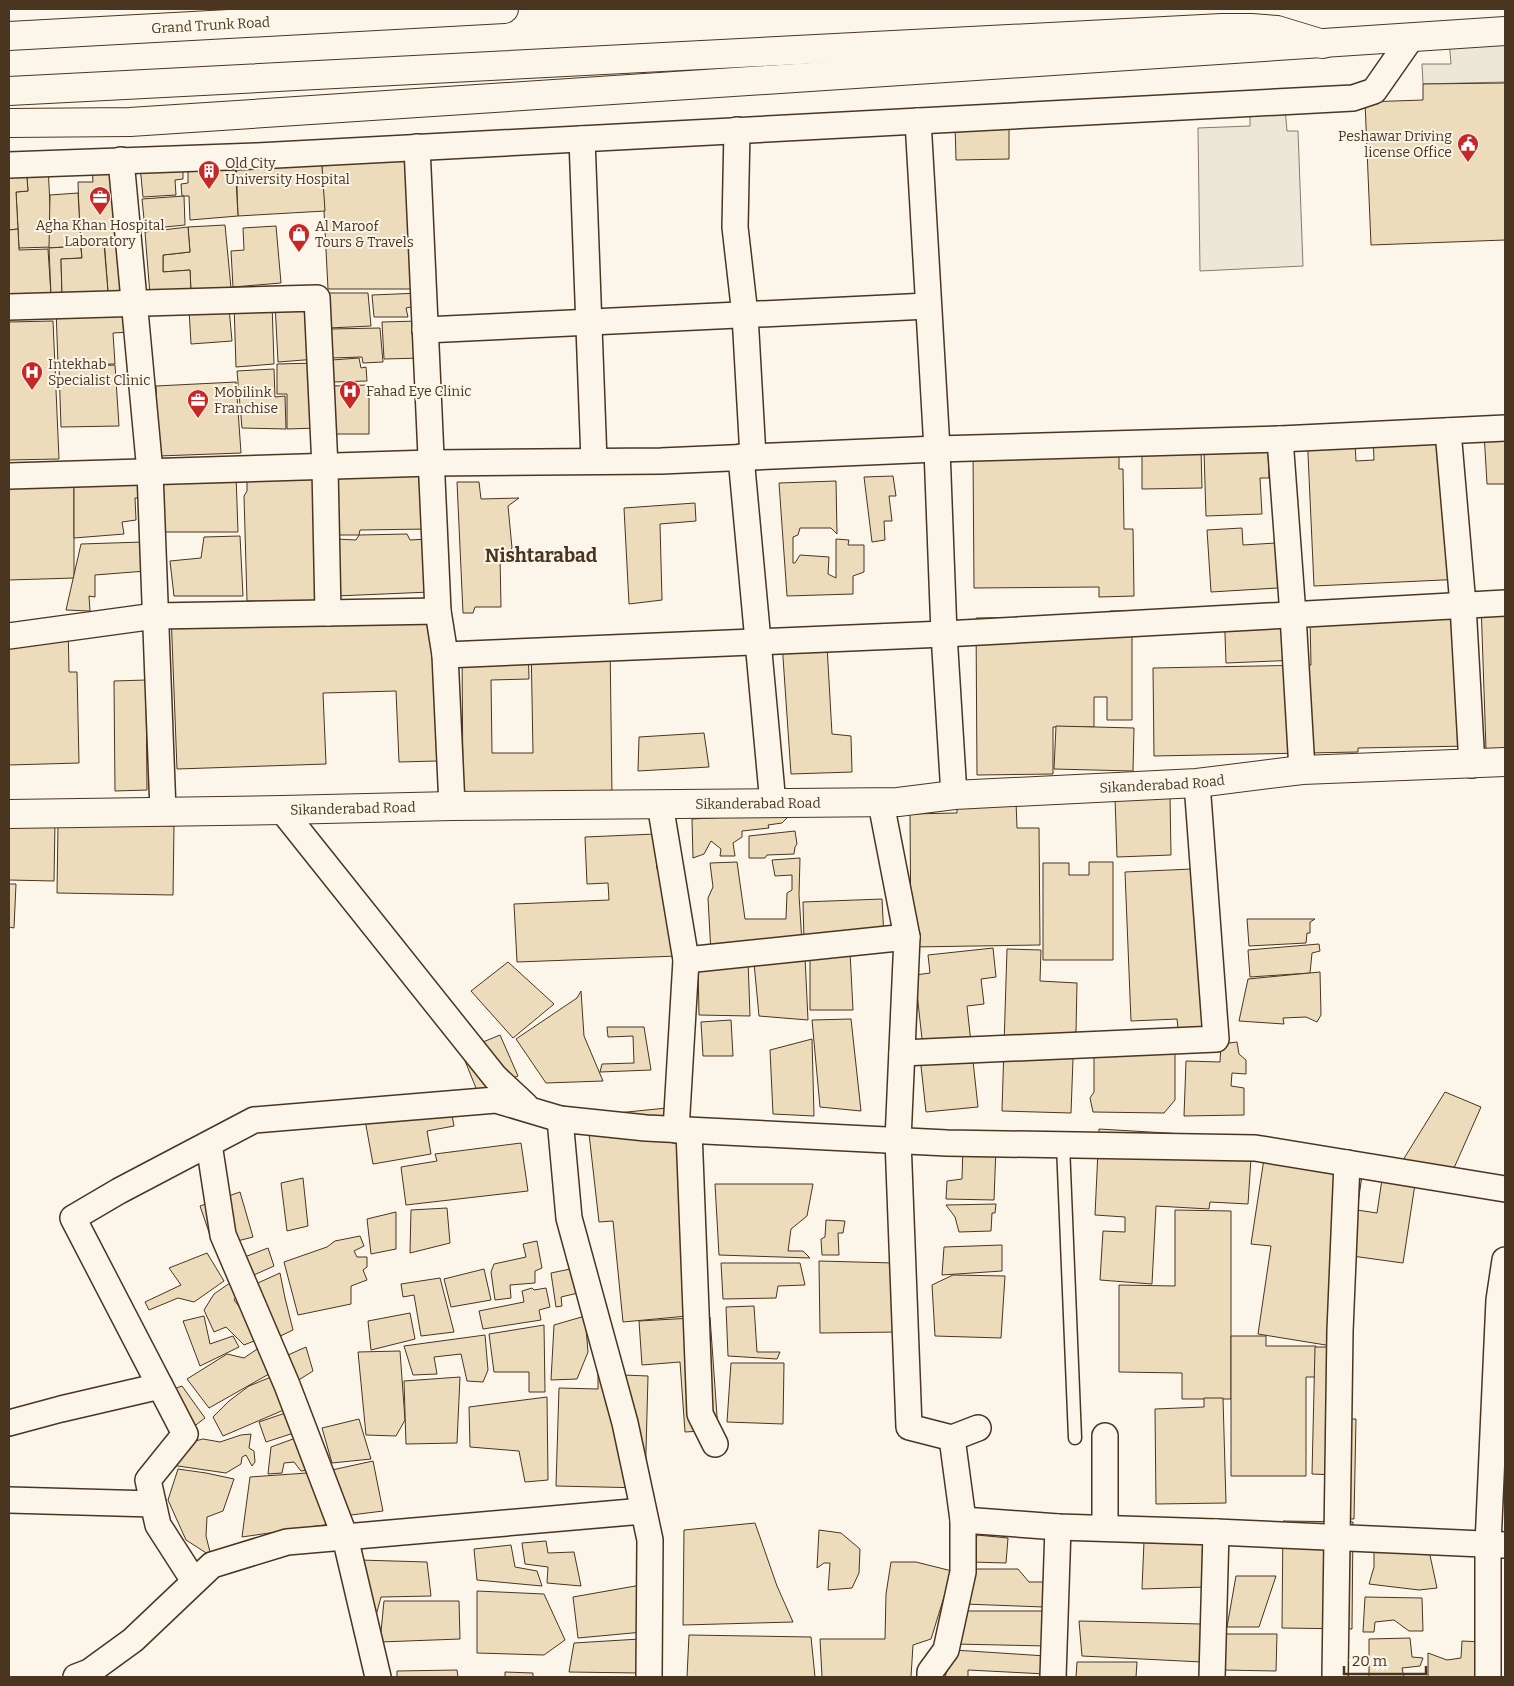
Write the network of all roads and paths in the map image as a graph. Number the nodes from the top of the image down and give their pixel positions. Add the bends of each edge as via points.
1 (504, 9) edge
2 (1505, 31) edge
3 (9, 36) edge
4 (1411, 38) junction
5 (1323, 44) junction
6 (9, 91) edge
7 (918, 121) junction
8 (9, 123) edge
9 (737, 130) junction
10 (582, 139) junction
11 (417, 147) junction
12 (121, 160) junction
13 (9, 165) edge
14 (134, 303) junction
15 (928, 306) junction
16 (9, 307) edge
17 (745, 315) junction
18 (589, 322) junction
19 (425, 330) junction
20 (1505, 428) edge
21 (1448, 431) junction
22 (1280, 439) junction
23 (937, 449) junction
24 (747, 457) junction
25 (594, 461) junction
26 (431, 463) junction
27 (325, 467) junction
28 (150, 472) junction
29 (9, 476) edge
30 (1505, 603) edge
31 (1463, 605) junction
32 (438, 611) junction
33 (328, 613) junction
34 (1293, 615) junction
35 (155, 616) junction
36 (944, 634) junction
37 (9, 636) edge
38 (758, 641) junction
39 (445, 655) junction
40 (1505, 762) edge
41 (1472, 765) junction
42 (1302, 770) junction
43 (1197, 783) junction
44 (954, 795) junction
45 (881, 803) junction
46 (660, 804) junction
47 (773, 804) junction
48 (452, 806) junction
49 (282, 810) junction
50 (163, 811) junction
51 (9, 814) edge
52 (907, 937) junction
53 (686, 960) junction
54 (902, 1053) junction
55 (529, 1109) junction
56 (560, 1119) junction
57 (683, 1130) junction
58 (898, 1140) junction
59 (209, 1144) junction
60 (1063, 1145) junction
61 (1347, 1163) junction
62 (1505, 1189) edge
63 (1505, 1260) edge
64 (160, 1386) junction
65 (9, 1424) edge
66 (978, 1428) dead end
67 (1105, 1436) dead end
68 (952, 1438) junction
69 (1075, 1438) dead end
70 (715, 1444) dead end
71 (9, 1500) edge
72 (153, 1504) junction
73 (644, 1511) junction
74 (963, 1520) junction
75 (1058, 1526) junction
76 (1105, 1528) junction
77 (1216, 1532) junction
78 (345, 1537) junction
79 (1336, 1538) junction
80 (1497, 1544) edge
81 (194, 1581) junction
82 (76, 1677) edge
83 (378, 1677) edge
84 (649, 1677) edge
85 (930, 1677) edge
86 (1053, 1677) edge
87 (1212, 1677) edge
88 (1335, 1677) edge
89 (1488, 1677) edge

1 - 3 main road, Grand Trunk Road
2 - 4 main road
4 - 5 main road
4 - 7 street via 1374,91 1353,98
5 - 6 main road via 1277,30 1222,28
5 - 8 main road via 130,122
7 - 9 street
7 - 15 street
9 - 10 street
9 - 17 street via 735,227
10 - 11 street
10 - 18 street
11 - 12 street
11 - 19 street
12 - 13 street
12 - 14 street
14 - 16 street
14 - 27 street via 317,298
14 - 28 street
15 - 17 street
15 - 23 street
17 - 18 street
17 - 24 street
18 - 19 street
18 - 25 street
19 - 26 street
20 - 21 street
21 - 22 street
21 - 31 street
22 - 23 street
22 - 34 street
23 - 24 street
23 - 36 street
24 - 25 street
24 - 38 street
25 - 26 street
26 - 27 street
26 - 32 street
27 - 28 street
27 - 33 street
28 - 29 street
28 - 35 street
30 - 31 street
31 - 34 street
31 - 41 street
32 - 33 street
32 - 39 street
33 - 35 street
34 - 36 street
34 - 42 street
35 - 37 street
35 - 50 street
36 - 38 street
36 - 44 street
38 - 39 street
38 - 47 street
39 - 48 street
40 - 41 main road, Sikanderabad Road
41 - 42 main road, Sikanderabad Road
42 - 43 main road, Sikanderabad Road
43 - 44 main road, Sikanderabad Road
43 - 54 street via 1216,1039
44 - 45 main road, Sikanderabad Road
45 - 47 main road, Sikanderabad Road
45 - 52 street
46 - 47 main road, Sikanderabad Road
46 - 48 main road, Sikanderabad Road
46 - 53 street
48 - 49 main road, Sikanderabad Road
49 - 50 main road, Sikanderabad Road
49 - 55 street via 495,1077
50 - 51 main road, Sikanderabad Road
52 - 53 street
52 - 54 street
53 - 57 street
54 - 58 street
55 - 56 street
55 - 59 street via 496,1100 254,1120
56 - 57 street
56 - 73 street via 569,1218 625,1423
57 - 58 street
57 - 70 street via 700,1414
58 - 60 street
58 - 68 street via 909,1427
59 - 64 street via 73,1218
59 - 78 street via 223,1235 287,1385
60 - 61 street via 1256,1148
60 - 69 lane
61 - 62 street
61 - 79 street
63 - 80 street via 1499,1300
64 - 65 street
64 - 72 street via 184,1434 148,1480
66 - 68 street
67 - 76 street
68 - 74 street
71 - 72 street
72 - 81 street via 158,1525
73 - 78 street
73 - 84 street via 650,1540
74 - 75 street
74 - 85 street via 963,1572 946,1650 930,1672
75 - 76 street
75 - 86 street
76 - 77 street
77 - 79 street
77 - 87 street
78 - 81 street via 287,1542 212,1565
78 - 83 street
79 - 80 street
79 - 88 street
80 - 89 street
81 - 82 street via 133,1640 89,1672

